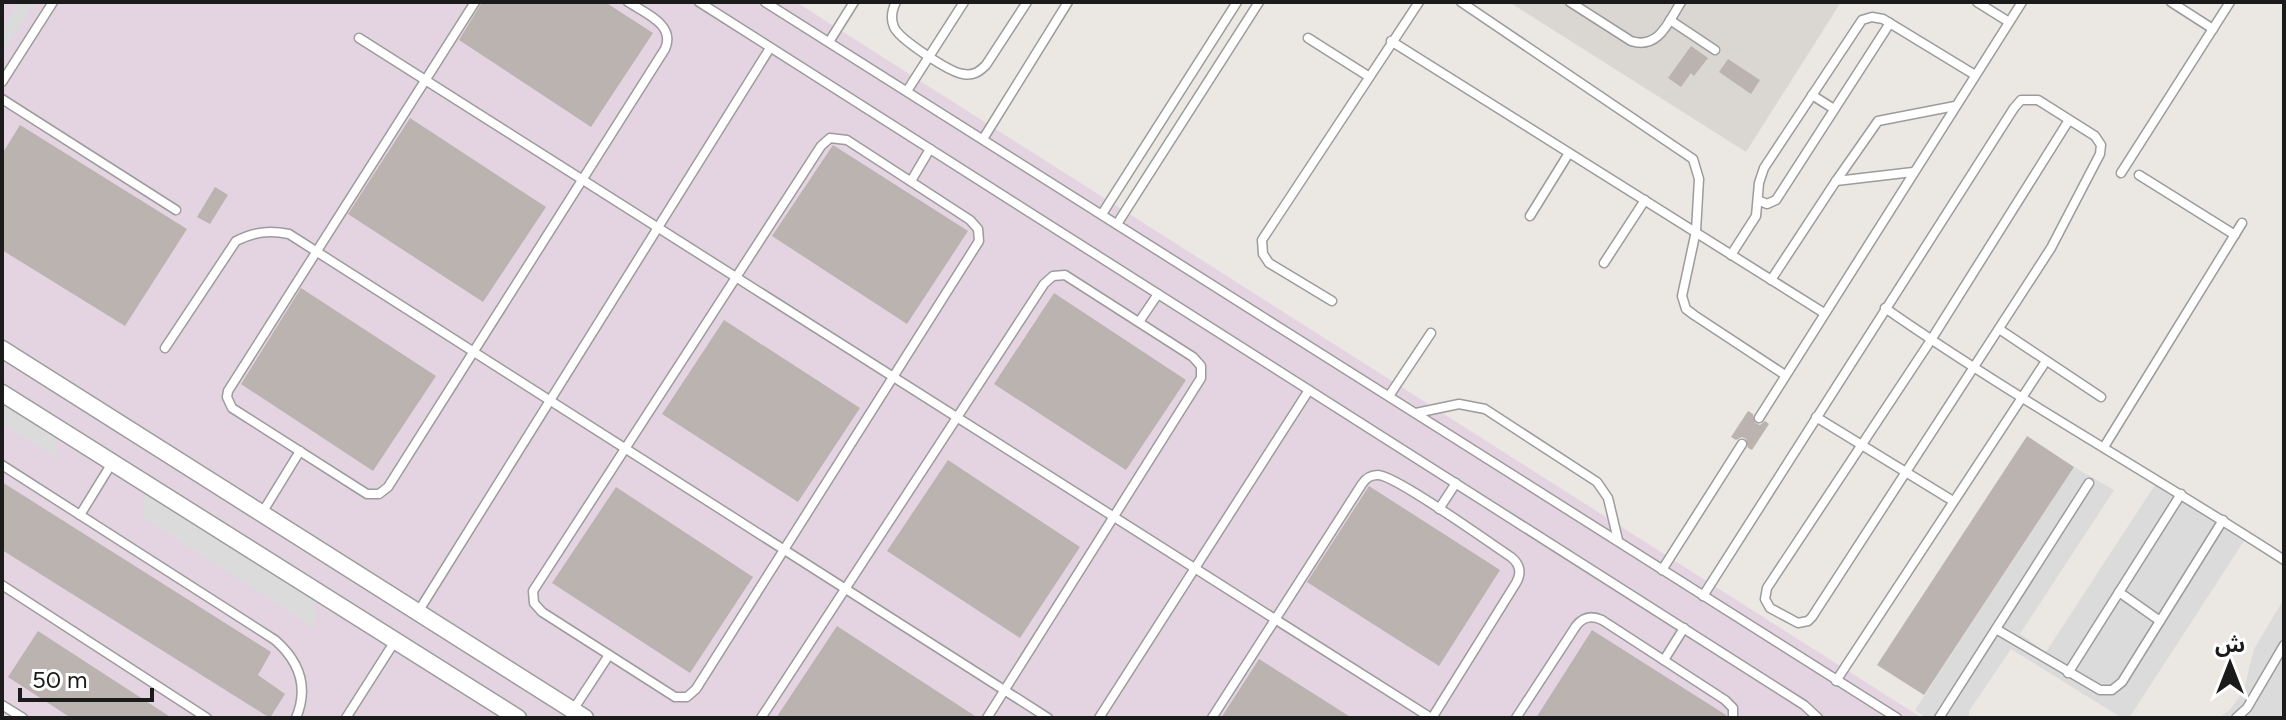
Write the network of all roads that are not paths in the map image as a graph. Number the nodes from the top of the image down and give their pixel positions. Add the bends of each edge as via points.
1 (53, 2) edge
2 (475, 2) edge
3 (628, 2) edge
4 (699, 2) edge
5 (765, 2) edge
6 (854, 2) edge
7 (896, 2) edge
8 (964, 2) edge
9 (1027, 2) edge
10 (1068, 2) edge
11 (1237, 2) edge
12 (1259, 2) edge
13 (1419, 2) edge
14 (1461, 2) edge
15 (1570, 2) edge
16 (1681, 2) edge
17 (1977, 2) edge
18 (2022, 2) edge
19 (2171, 2) edge
20 (2230, 2) edge
21 (1670, 20) junction
22 (2009, 22) junction
23 (1890, 23) junction
24 (2213, 29) junction
25 (359, 38) dead end
26 (1308, 38) dead end
27 (1391, 41) junction
28 (829, 42) junction
29 (770, 48) junction
30 (1715, 50) dead end
31 (929, 56) junction
32 (1975, 75) junction
33 (1368, 76) junction
34 (426, 80) junction
35 (2, 82) edge
36 (907, 91) junction
37 (1812, 95) junction
38 (2, 99) edge
39 (1955, 106) junction
40 (1834, 109) junction
41 (2069, 120) junction
42 (983, 139) junction
43 (930, 149) junction
44 (1569, 153) junction
45 (1913, 172) junction
46 (2121, 173) dead end
47 (2139, 175) dead end
48 (583, 180) junction
49 (911, 181) junction
50 (1836, 181) junction
51 (1645, 200) junction
52 (1758, 200) junction
53 (176, 210) dead end
54 (1102, 214) junction
55 (1530, 216) dead end
56 (2242, 223) dead end
57 (1117, 224) junction
58 (657, 227) junction
59 (1696, 231) junction
60 (2235, 235) junction
61 (316, 251) junction
62 (1731, 255) junction
63 (1604, 263) dead end
64 (736, 277) junction
65 (1771, 280) junction
66 (1158, 294) junction
67 (1332, 301) dead end
68 (1885, 308) junction
69 (1824, 313) junction
70 (1139, 322) junction
71 (1999, 329) junction
72 (1431, 333) dead end
73 (1931, 340) junction
74 (165, 348) dead end
75 (2, 349) edge
76 (474, 351) junction
77 (2046, 361) junction
78 (1974, 368) junction
79 (1785, 375) junction
80 (893, 377) junction
81 (1309, 390) junction
82 (2, 393) edge
83 (1389, 396) junction
84 (2101, 397) dead end
85 (2021, 398) junction
86 (550, 400) junction
87 (1416, 413) junction
88 (957, 417) junction
89 (1816, 417) junction
90 (1759, 418) dead end
91 (1742, 444) dead end
92 (1862, 445) junction
93 (2104, 447) junction
94 (625, 448) junction
95 (300, 451) junction
96 (112, 463) junction
97 (2, 465) edge
98 (1906, 473) junction
99 (1456, 483) junction
100 (2089, 483) dead end
101 (2181, 494) junction
102 (1953, 501) junction
103 (1439, 509) junction
104 (262, 513) junction
105 (80, 515) junction
106 (1114, 517) junction
107 (2223, 520) junction
108 (1618, 540) junction
109 (784, 549) junction
110 (2284, 560) edge
111 (1194, 568) junction
112 (1662, 570) junction
113 (2, 585) edge
114 (846, 588) junction
115 (2119, 592) junction
116 (1703, 596) junction
117 (418, 613) junction
118 (1275, 619) junction
119 (2160, 621) junction
120 (1684, 628) junction
121 (1996, 629) junction
122 (395, 640) junction
123 (2284, 645) edge
124 (609, 655) junction
125 (1664, 660) junction
126 (2068, 673) junction
127 (1836, 681) junction
128 (1005, 690) junction
129 (2, 705) edge
130 (2248, 713) edge
131 (579, 714) edge
132 (1894, 717) edge
133 (23, 718) edge
134 (207, 718) edge
135 (296, 718) edge
136 (346, 718) edge
137 (518, 718) edge
138 (761, 718) edge
139 (987, 718) edge
140 (1048, 718) edge
141 (1099, 718) edge
142 (1212, 718) edge
143 (1432, 718) edge
144 (1516, 718) edge
145 (1733, 718) edge
146 (1818, 718) edge
147 (1939, 718) edge
148 (2236, 718) edge

1 - 35 lane
2 - 34 lane
3 - 48 lane via 665,27 668,43
4 - 29 lane
5 - 28 lane
6 - 28 lane
7 - 31 lane via 892,20 897,33
8 - 31 lane
9 - 31 lane via 977,73 960,74
10 - 42 lane
11 - 54 lane
12 - 57 lane
13 - 27 lane
14 - 59 lane via 1693,159 1699,173
15 - 21 lane via 1637,43 1653,41
16 - 21 lane
17 - 22 lane
18 - 22 lane
19 - 24 lane
20 - 24 lane
21 - 30 lane
22 - 32 lane
23 - 32 lane
23 - 37 lane via 1872,17 1858,24
23 - 40 lane
24 - 46 lane
25 - 34 lane
26 - 33 lane
27 - 33 lane
27 - 44 lane
28 - 36 lane
29 - 43 lane
29 - 58 lane
31 - 36 lane
32 - 39 lane
33 - 67 lane via 1262,240 1269,263
34 - 48 lane
34 - 61 lane
36 - 42 lane
37 - 40 lane
37 - 52 lane via 1764,168
38 - 53 lane
39 - 45 lane
39 - 50 lane via 1878,121
40 - 52 lane via 1776,200
41 - 68 lane via 2038,100 2017,104
41 - 71 lane via 2098,140 2100,154 2064,228
41 - 73 lane
42 - 54 lane
43 - 49 lane
43 - 66 lane
44 - 51 lane
44 - 55 lane
45 - 50 lane
45 - 69 lane
47 - 60 lane
48 - 58 lane
48 - 76 lane
49 - 64 lane via 847,140 830,138
49 - 80 lane via 970,220 979,234
50 - 65 lane
51 - 59 lane
51 - 63 lane
52 - 62 lane via 1753,221
54 - 57 lane
56 - 60 lane
57 - 83 lane
58 - 64 lane
58 - 86 lane
59 - 62 lane
59 - 79 lane via 1682,289 1686,309
60 - 93 lane
61 - 74 lane via 289,234 271,231 236,241
61 - 76 lane
61 - 95 lane via 227,397 232,408
62 - 65 lane
64 - 80 lane
64 - 94 lane
65 - 69 lane
66 - 70 lane
66 - 81 lane
68 - 73 lane
68 - 89 lane
69 - 79 lane
70 - 88 lane via 1070,278 1053,276
70 - 106 lane via 1198,361 1201,378
71 - 77 lane
71 - 78 lane
72 - 83 lane
73 - 78 lane
73 - 92 lane
75 - 104 street
76 - 86 lane
76 - 95 lane via 379,494 362,492
77 - 84 lane
77 - 85 lane
78 - 85 lane
78 - 98 lane
79 - 90 lane
80 - 88 lane
80 - 109 lane
81 - 99 lane
81 - 111 lane
82 - 96 street
83 - 87 lane
85 - 93 lane
85 - 102 lane
86 - 94 lane
86 - 117 lane
87 - 108 lane
87 - 108 lane via 1459,404 1485,409 1597,482 1608,498
88 - 106 lane
88 - 114 lane
89 - 92 lane
89 - 116 lane
91 - 112 lane
92 - 98 lane
92 - 98 lane via 1765,593 1770,608 1793,622 1812,617
93 - 101 lane
94 - 109 lane
94 - 124 lane via 533,591 537,608
95 - 104 lane
96 - 105 lane
96 - 122 street
97 - 105 lane
98 - 102 lane
99 - 103 lane
99 - 120 lane
100 - 121 lane
101 - 107 lane
101 - 115 lane
102 - 127 lane
103 - 118 lane via 1382,475 1366,479
103 - 143 lane via 1511,557 1520,572
104 - 117 street
105 - 135 lane via 289,652 303,687
106 - 111 lane
106 - 128 lane
107 - 110 lane
107 - 119 lane
108 - 112 lane
109 - 114 lane
109 - 124 lane via 692,694 675,697
111 - 118 lane
111 - 141 lane
112 - 116 lane
113 - 134 lane
114 - 128 lane
114 - 138 lane
115 - 119 lane
115 - 126 lane
116 - 127 lane
117 - 131 street
118 - 142 lane
118 - 143 lane
119 - 126 lane via 2112,690 2100,690
120 - 125 lane
120 - 146 lane
121 - 126 lane
121 - 147 lane
122 - 136 lane
122 - 137 street
123 - 130 lane
124 - 131 lane
125 - 144 lane via 1602,620 1585,618
125 - 145 lane via 1729,703
127 - 132 lane
128 - 139 lane
128 - 140 lane
129 - 133 lane
130 - 148 lane

